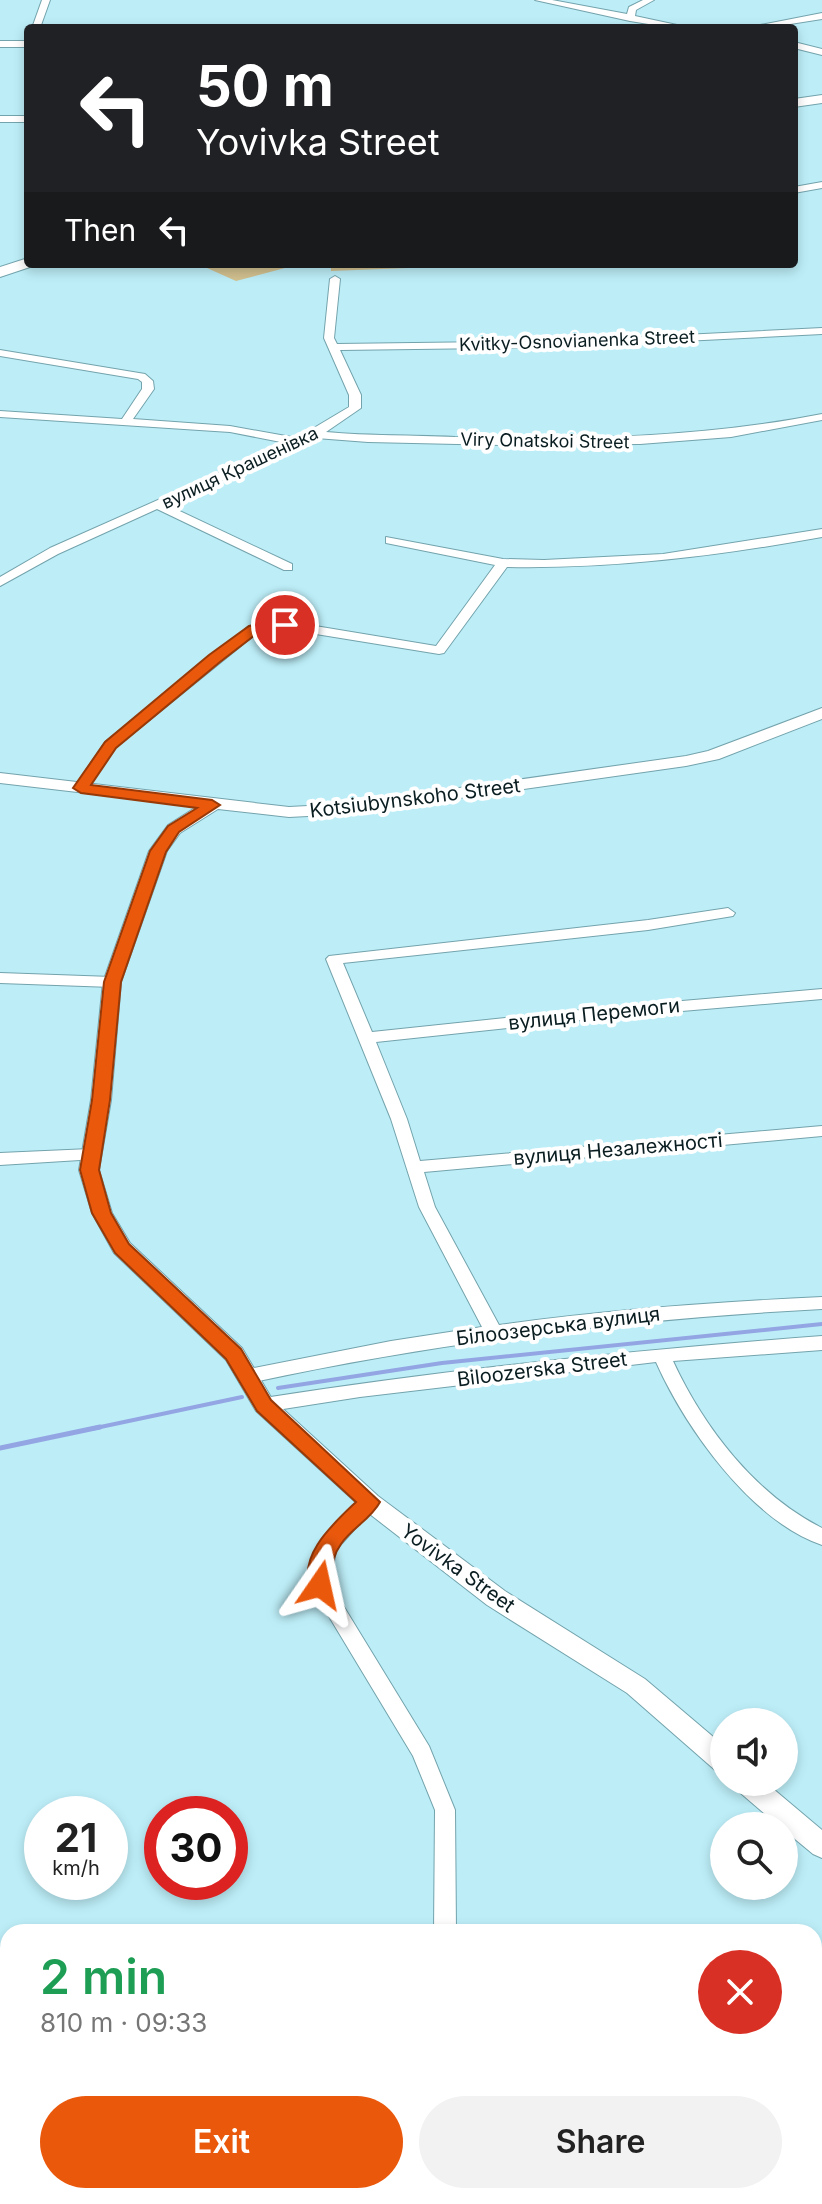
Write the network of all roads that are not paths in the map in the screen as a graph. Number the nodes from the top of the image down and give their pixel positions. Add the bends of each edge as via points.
1 (46, 0) edge
2 (539, 0) edge
3 (650, 0) edge
4 (822, 16) edge
5 (630, 18) junction
6 (37, 24) edge
7 (664, 24) edge
8 (773, 24) edge
9 (0, 44) edge
10 (24, 44) edge
11 (798, 46) edge
12 (822, 52) edge
13 (822, 99) edge
14 (798, 102) edge
15 (0, 119) edge
16 (24, 119) edge
17 (822, 185) edge
18 (798, 189) edge
19 (24, 264) edge
20 (0, 272) edge
21 (335, 279) dead end
22 (822, 331) edge
23 (332, 347) junction
24 (0, 353) edge
25 (0, 414) edge
26 (822, 417) edge
27 (125, 423) junction
28 (315, 434) junction
29 (297, 441) junction
30 (158, 505) junction
31 (822, 533) edge
32 (390, 540) dead end
33 (503, 563) junction
34 (288, 567) dead end
35 (0, 582) edge
36 (821, 715) edge
37 (0, 778) edge
38 (81, 788) junction
39 (212, 805) junction
40 (728, 913) dead end
41 (0, 978) edge
42 (112, 982) junction
43 (822, 994) edge
44 (367, 1038) junction
45 (822, 1131) edge
46 (90, 1155) junction
47 (0, 1159) edge
48 (414, 1167) junction
49 (822, 1303) edge
50 (492, 1329) junction
51 (822, 1343) edge
52 (661, 1355) junction
53 (249, 1376) junction
54 (264, 1405) junction
55 (370, 1502) junction
56 (822, 1537) edge
57 (710, 1750) edge
58 (763, 1796) edge
59 (822, 1846) edge
60 (445, 1924) edge

1 - 6 street
2 - 5 street
3 - 5 street via 632,9
4 - 8 street
5 - 7 street
9 - 10 street
11 - 12 street
13 - 14 main road
15 - 16 street
17 - 18 street
19 - 20 main road
21 - 23 street, вулиця Крашенівка
22 - 23 street, Kvitky-Osnovianenka Street via 562,344
23 - 28 street, вулиця Крашенівка via 356,401 348,414
24 - 27 street via 141,376 148,389
25 - 27 street
26 - 28 street, Viry Onatskoi Street via 629,443
27 - 29 street via 230,429
28 - 29 street, вулиця Крашенівка
29 - 30 street, вулиця Крашенівка
30 - 34 street
30 - 35 street, вулиця Крашенівка via 54,551
31 - 33 street via 653,561
32 - 33 street
33 - 38 street via 439,650 285,625 254,629 110,745
36 - 39 street, Kotsiubynskoho Street via 713,755 637,770 346,809 289,812
37 - 38 street, Kotsiubynskoho Street
38 - 39 street, Kotsiubynskoho Street
39 - 42 street, Yovivka Street via 174,829 158,851
40 - 44 street via 334,959
41 - 42 street
42 - 46 street, Yovivka Street
43 - 44 street, вулиця Перемоги
44 - 48 street
45 - 48 street, вулиця Незалежності
46 - 47 street
46 - 53 street, Yovivka Street via 93,1189 110,1232 217,1336
48 - 50 street via 427,1207
49 - 50 street, Білоозерська вулиця
50 - 53 street, Білоозерська вулиця
51 - 52 street, Biloozerska Street
52 - 54 street, Biloozerska Street
52 - 56 street via 683,1400 739,1470 766,1498
53 - 54 street, Yovivka Street
54 - 55 street, Yovivka Street
55 - 57 street, Yovivka Street via 496,1598 636,1686
55 - 60 street via 327,1548 320,1561 320,1585 422,1752 445,1810
58 - 59 street

